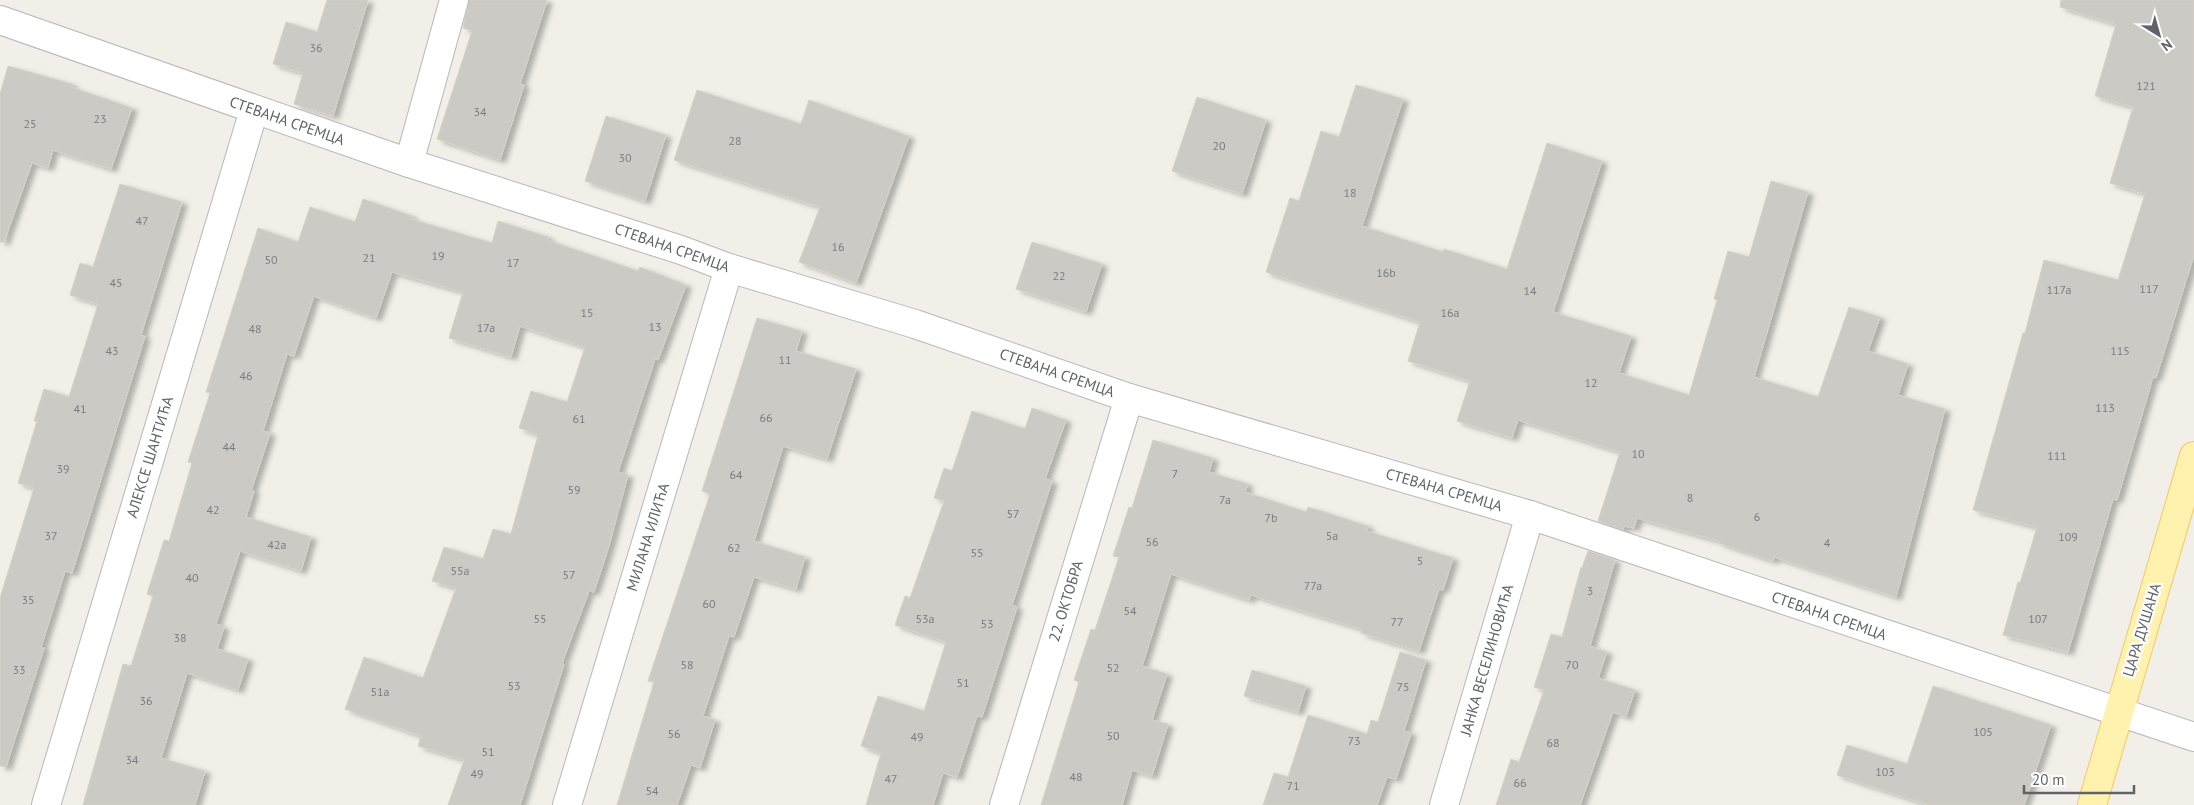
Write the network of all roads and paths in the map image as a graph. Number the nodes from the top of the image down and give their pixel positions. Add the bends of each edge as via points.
1 (454, 0) edge
2 (0, 20) edge
3 (254, 110) junction
4 (409, 162) junction
5 (729, 268) junction
6 (1129, 398) junction
7 (2194, 456) edge
8 (1530, 515) junction
9 (2118, 713) junction
10 (2194, 737) edge
11 (46, 805) edge
12 (567, 805) edge
13 (1004, 805) edge
14 (1444, 805) edge
15 (2092, 805) edge

1 - 4 street
2 - 3 street, СТЕВАНА СРЕМЦА
3 - 4 street, СТЕВАНА СРЕМЦА
3 - 11 street, АЛЕКСЕ ШАНТИЋА
4 - 5 street, СТЕВАНА СРЕМЦА
5 - 6 street, СТЕВАНА СРЕМЦА via 915,324
5 - 12 street, МИЛАНА ИЛИЋА
6 - 8 street, СТЕВАНА СРЕМЦА
6 - 13 street, 22. ОКТОБРА
7 - 9 main road, ЦАРА ДУШАНА
8 - 9 street, СТЕВАНА СРЕМЦА
8 - 14 street, ЈАНКА ВЕСЕЛИНОВИЋА
9 - 10 street, СТЕВАНА СРЕМЦА
9 - 15 main road, ЦАРА ДУШАНА

